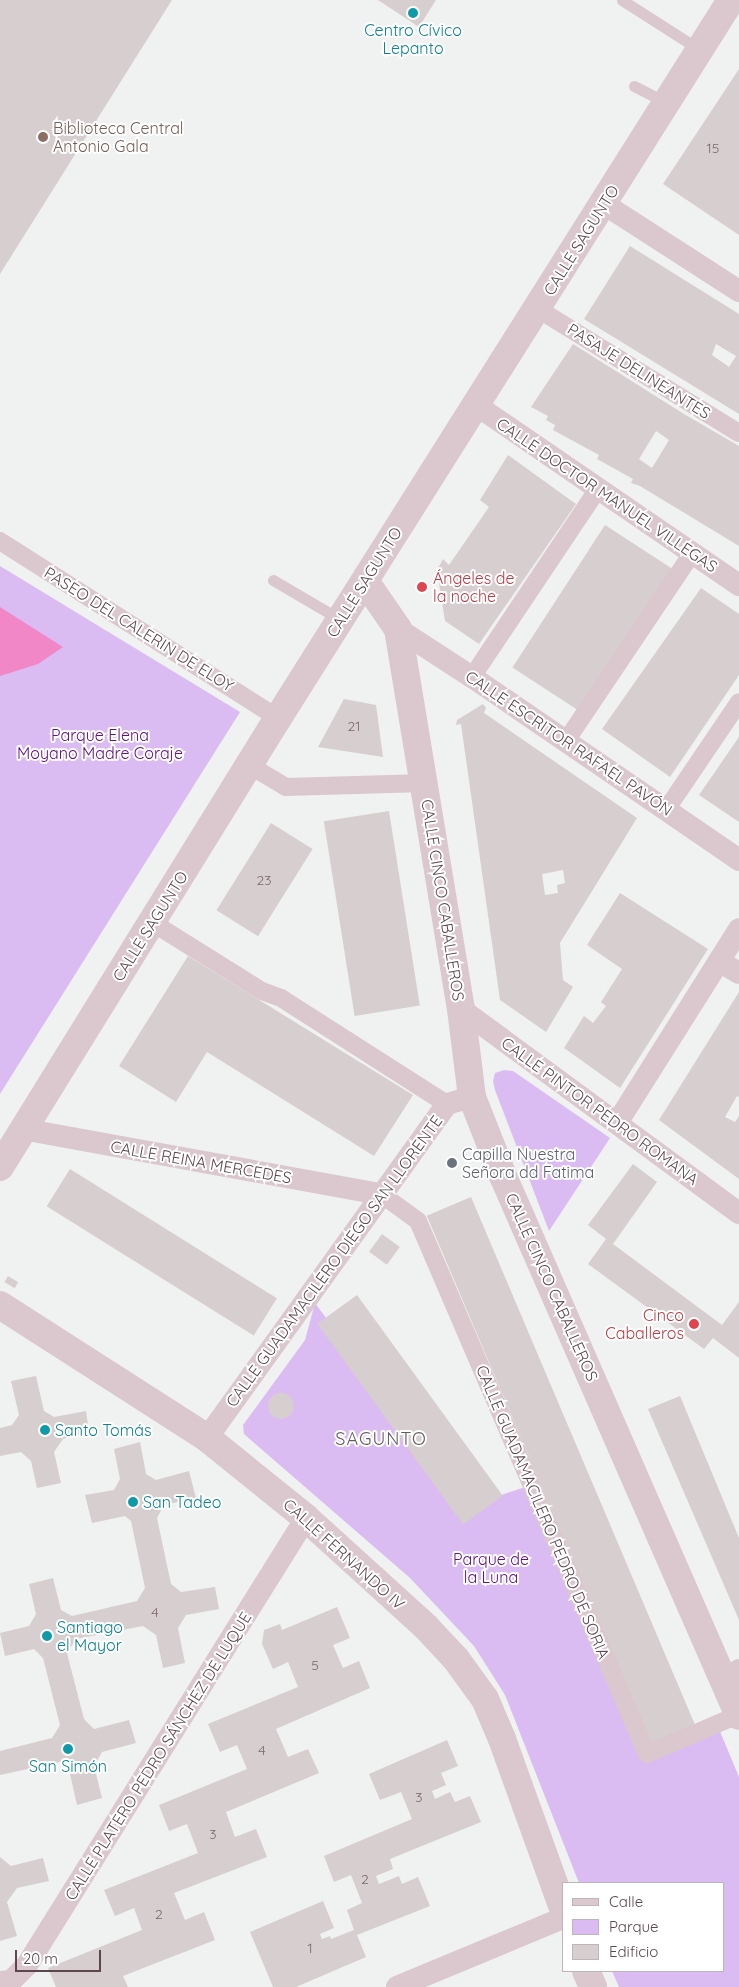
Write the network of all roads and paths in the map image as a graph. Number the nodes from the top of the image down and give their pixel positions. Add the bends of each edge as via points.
1 (622, 0) edge
2 (731, 0) edge
3 (700, 50) junction
4 (634, 86) dead end
5 (667, 103) junction
6 (604, 204) junction
7 (739, 291) edge
8 (538, 309) junction
9 (476, 405) junction
10 (739, 432) edge
11 (598, 490) junction
12 (0, 541) edge
13 (693, 552) junction
14 (273, 580) dead end
15 (365, 581) junction
16 (739, 585) edge
17 (341, 620) junction
18 (398, 629) junction
19 (472, 676) junction
20 (739, 702) edge
21 (278, 718) junction
22 (566, 741) junction
23 (249, 765) junction
24 (425, 783) junction
25 (666, 810) junction
26 (739, 860) edge
27 (153, 923) junction
28 (739, 929) edge
29 (719, 961) junction
30 (739, 973) edge
31 (461, 1009) junction
32 (460, 1100) junction
33 (618, 1123) junction
34 (22, 1129) junction
35 (0, 1167) edge
36 (382, 1194) junction
37 (739, 1213) edge
38 (0, 1305) edge
39 (206, 1438) junction
40 (306, 1518) junction
41 (733, 1678) edge
42 (739, 1716) edge
43 (562, 1905) edge
44 (562, 1918) edge
45 (586, 1972) edge
46 (0, 1982) edge
47 (397, 1987) edge
48 (592, 1987) edge

1 - 3 lane
2 - 3 street, CALLE SAGUNTO
3 - 5 street, CALLE SAGUNTO
4 - 5 lane
5 - 6 street, CALLE SAGUNTO
6 - 7 street
6 - 8 street, CALLE SAGUNTO
8 - 9 street, CALLE SAGUNTO
8 - 10 street, PASAJE DELINEANTES
9 - 11 street, CALLE DOCTOR MANUEL VILLEGAS
9 - 15 street, CALLE SAGUNTO
11 - 13 street, CALLE DOCTOR MANUEL VILLEGAS
11 - 19 street
12 - 21 street, PASEO DEL CALERIN DE ELOY
13 - 16 street, CALLE DOCTOR MANUEL VILLEGAS
13 - 22 street
14 - 17 lane
15 - 17 street, CALLE SAGUNTO
15 - 18 street, CALLE CINCO CABALLEROS
17 - 21 street, CALLE SAGUNTO
18 - 19 street, CALLE ESCRITOR RAFAEL PAVÓN
18 - 24 street, CALLE CINCO CABALLEROS
19 - 22 street, CALLE ESCRITOR RAFAEL PAVÓN
20 - 25 street
21 - 23 street, CALLE SAGUNTO
22 - 25 street, CALLE ESCRITOR RAFAEL PAVÓN
23 - 24 street via 286,787
23 - 27 street, CALLE SAGUNTO
24 - 31 street, CALLE CINCO CABALLEROS
25 - 26 street, CALLE ESCRITOR RAFAEL PAVÓN
27 - 32 street via 262,991 281,998
27 - 34 street, CALLE SAGUNTO
28 - 29 street
29 - 30 street
29 - 33 street
31 - 32 street, CALLE CINCO CABALLEROS
31 - 33 street, CALLE PINTOR PEDRO ROMANA
32 - 36 street, CALLE GUADAMACILERO DIEGO SAN LLORENTE
32 - 41 street, CALLE CINCO CABALLEROS via 503,1176
33 - 37 street, CALLE PINTOR PEDRO ROMANA
34 - 35 street, CALLE SAGUNTO
34 - 36 street, CALLE REINA MERCEDES
36 - 39 street, CALLE GUADAMACILERO DIEGO SAN LLORENTE
36 - 42 street, CALLE GUADAMACILERO PEDRO DE SORIA via 418,1221 647,1754
38 - 39 street, CALLE FERNANDO IV
39 - 40 street, CALLE FERNANDO IV
40 - 43 street, CALLE FERNANDO IV via 456,1658 484,1699 502,1739
40 - 46 street, CALLE PLATERO PEDRO SÁNCHEZ DE LUQUE via 27,1965 12,1981
41 - 42 street, CALLE CINCO CABALLEROS
44 - 47 street
45 - 48 street

